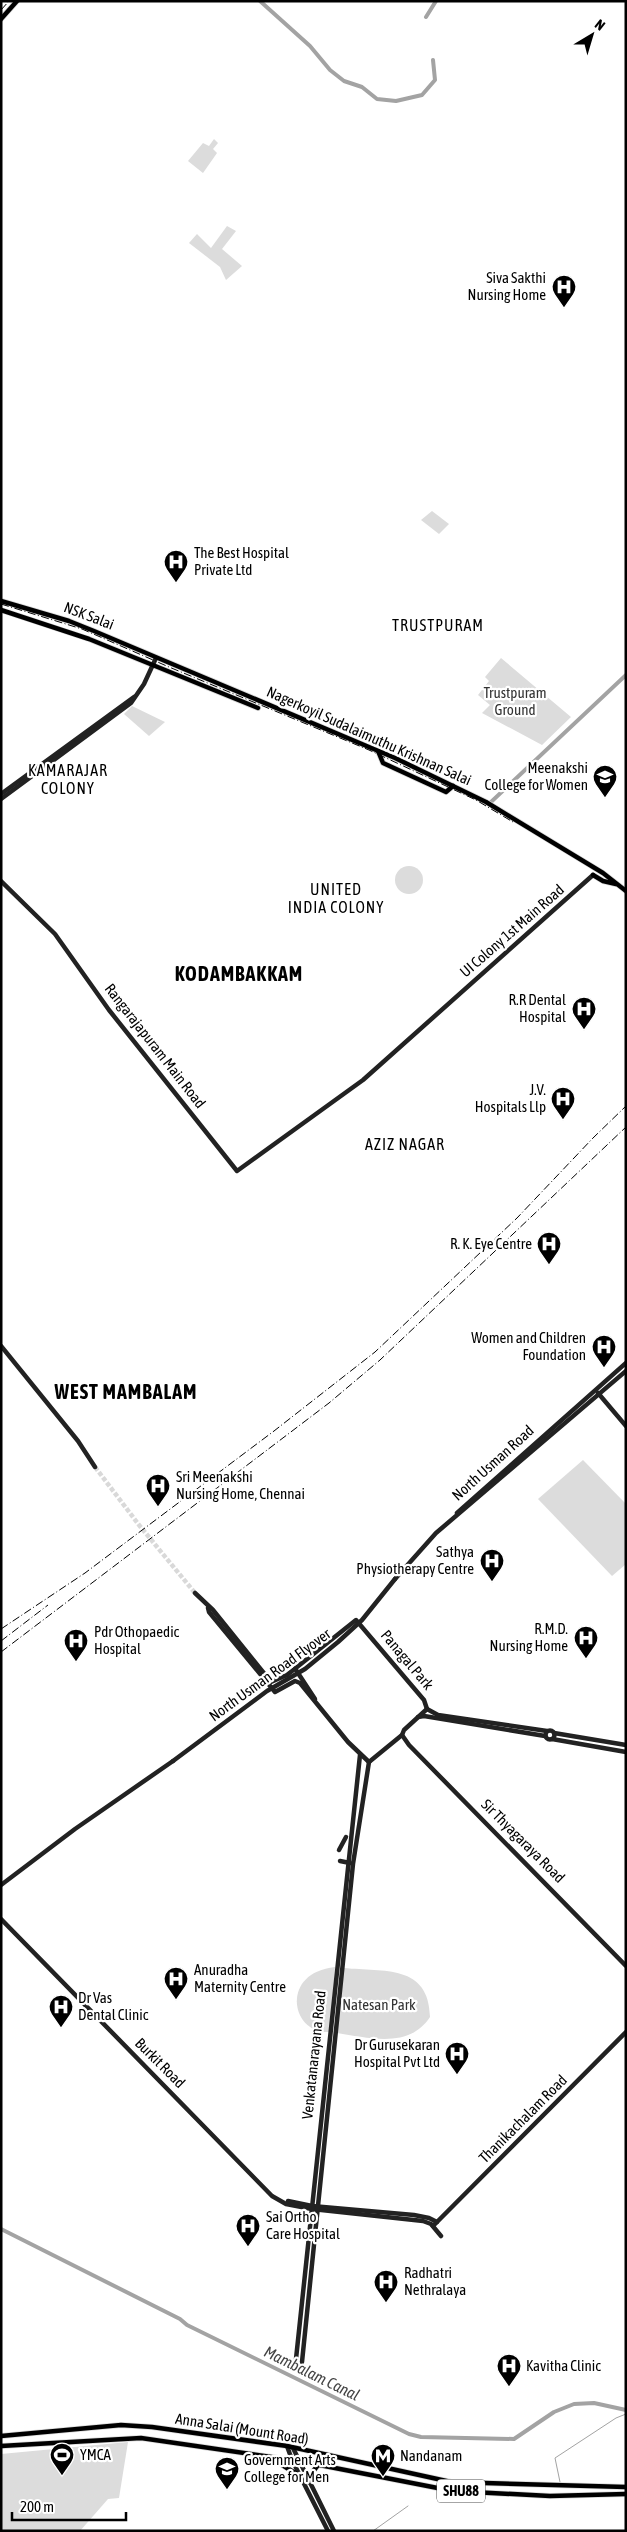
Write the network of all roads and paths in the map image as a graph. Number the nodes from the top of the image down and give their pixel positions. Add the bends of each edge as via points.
1 (17, 1) edge
2 (1, 19) edge
3 (1, 601) edge
4 (1, 610) edge
5 (122, 643) junction
6 (131, 646) junction
7 (119, 651) junction
8 (128, 655) junction
9 (156, 658) junction
10 (166, 661) joint
11 (154, 665) junction
12 (135, 696) junction
13 (258, 708) dead end
14 (378, 751) junction
15 (453, 786) junction
16 (1, 794) edge
17 (1, 799) edge
18 (1, 881) edge
19 (618, 885) junction
20 (626, 890) edge
21 (237, 1171) joint
22 (1, 1346) edge
23 (626, 1364) edge
24 (626, 1371) edge
25 (595, 1392) junction
26 (626, 1426) edge
27 (95, 1467) tunnel mouth
28 (395, 1579) joint
29 (195, 1593) tunnel mouth
30 (208, 1608) junction
31 (296, 1669) junction
32 (316, 1703) junction
33 (428, 1709) junction
34 (418, 1717) junction
35 (554, 1733) junction
36 (546, 1734) junction
37 (402, 1735) junction
38 (552, 1739) junction
39 (626, 1745) edge
40 (626, 1752) edge
41 (360, 1755) junction
42 (179, 1756) junction
43 (368, 1762) junction
44 (122, 1802) dead end
45 (99, 1813) junction
46 (346, 1836) dead end
47 (339, 1850) dead end
48 (340, 1861) dead end
49 (351, 1863) junction
50 (1, 1884) edge
51 (1, 1919) edge
52 (626, 1966) edge
53 (626, 2032) edge
54 (283, 2202) junction
55 (312, 2207) junction
56 (319, 2208) junction
57 (435, 2224) junction
58 (441, 2236) dead end
59 (296, 2359) dead end
60 (302, 2362) dead end
61 (1, 2436) edge
62 (1, 2446) edge
63 (287, 2446) junction
64 (293, 2448) junction
65 (267, 2457) junction
66 (292, 2460) junction
67 (299, 2461) junction
68 (318, 2465) junction
69 (300, 2476) junction
70 (308, 2482) junction
71 (552, 2486) junction
72 (626, 2487) edge
73 (626, 2494) edge
74 (553, 2496) junction
75 (328, 2531) edge
76 (334, 2531) edge

1 - 2 main road
3 - 5 main road, NSK Salai via 69,621
4 - 7 main road
5 - 6 main road, NSK Salai
5 - 7 main road
6 - 8 main road
6 - 9 main road, NSK Salai
7 - 8 main road
8 - 11 main road
9 - 10 main road, NSK Salai
9 - 11 main road
10 - 14 main road, Nagerkoyil Sudalaimuthu Krishnan Salai
11 - 12 main road
11 - 13 main road
12 - 16 main road
12 - 17 main road via 124,708
14 - 15 main road, Nagerkoyil Sudalaimuthu Krishnan Salai
14 - 15 main road via 387,765 446,792
15 - 19 main road, Nagerkoyil Sudalaimuthu Krishnan Salai via 486,802
18 - 21 main road, Rangarajapuram Main Road via 55,934 109,1010
19 - 20 main road
19 - 21 main road, UI Colony 1st Main Road via 593,875 341,1097
22 - 27 main road via 78,1441
23 - 25 main road, North Usman Road
24 - 25 main road, North Usman Road
25 - 26 main road
25 - 28 main road, North Usman Road via 464,1505
28 - 42 main road, North Usman Road Flyover, bridge via 362,1620 338,1642 305,1669 267,1691
29 - 30 main road
30 - 31 main road via 269,1681
30 - 32 main road via 275,1692 295,1681
31 - 32 main road
31 - 33 main road, Panagal Park via 356,1620 424,1700
32 - 41 main road
33 - 34 main road, Panagal Park
33 - 36 main road via 438,1715
34 - 36 main road
34 - 37 main road, Panagal Park
35 - 36 main road
35 - 38 main road
35 - 39 main road
36 - 38 main road
37 - 43 main road, Panagal Park
37 - 52 main road, Sir Thyagaraya Road
38 - 40 main road
41 - 43 main road
41 - 49 main road, Venkatanarayana Road
42 - 44 main road via 177,1761
42 - 45 main road, North Usman Road Flyover, bridge
43 - 49 main road, Venkatanarayana Road
45 - 50 main road
45 - 50 main road via 94,1813
46 - 47 main road
48 - 49 main road
49 - 55 main road, Venkatanarayana Road
49 - 56 main road, Venkatanarayana Road
51 - 54 main road, Burkit Road via 272,2196
53 - 57 main road, Thanikachalam Road
54 - 55 main road, Burkit Road
54 - 55 main road
55 - 56 main road
55 - 59 main road, Venkatanarayana Road
56 - 57 main road via 414,2215 429,2218
56 - 60 main road, Venkatanarayana Road
57 - 58 main road
61 - 63 main road, Anna Salai (Mount Road) / SHU88 via 121,2425
62 - 65 main road, Anna Salai (Mount Road) / SHU88 via 141,2438
63 - 64 main road, Anna Salai (Mount Road) / SHU88
63 - 66 main road
64 - 67 main road
64 - 71 main road, Anna Salai (Mount Road) / SHU88 via 451,2482
65 - 66 main road, Anna Salai (Mount Road) / SHU88
65 - 69 main road
66 - 67 main road, Anna Salai (Mount Road) / SHU88
66 - 69 main road
67 - 68 main road, Anna Salai (Mount Road) / SHU88
67 - 70 main road
68 - 70 main road
68 - 74 main road, Anna Salai (Mount Road) / SHU88 via 453,2491
69 - 75 main road
70 - 76 main road
71 - 72 main road, Anna Salai (Mount Road) / SHU88
71 - 74 main road
73 - 74 main road, Anna Salai (Mount Road) / SHU88

